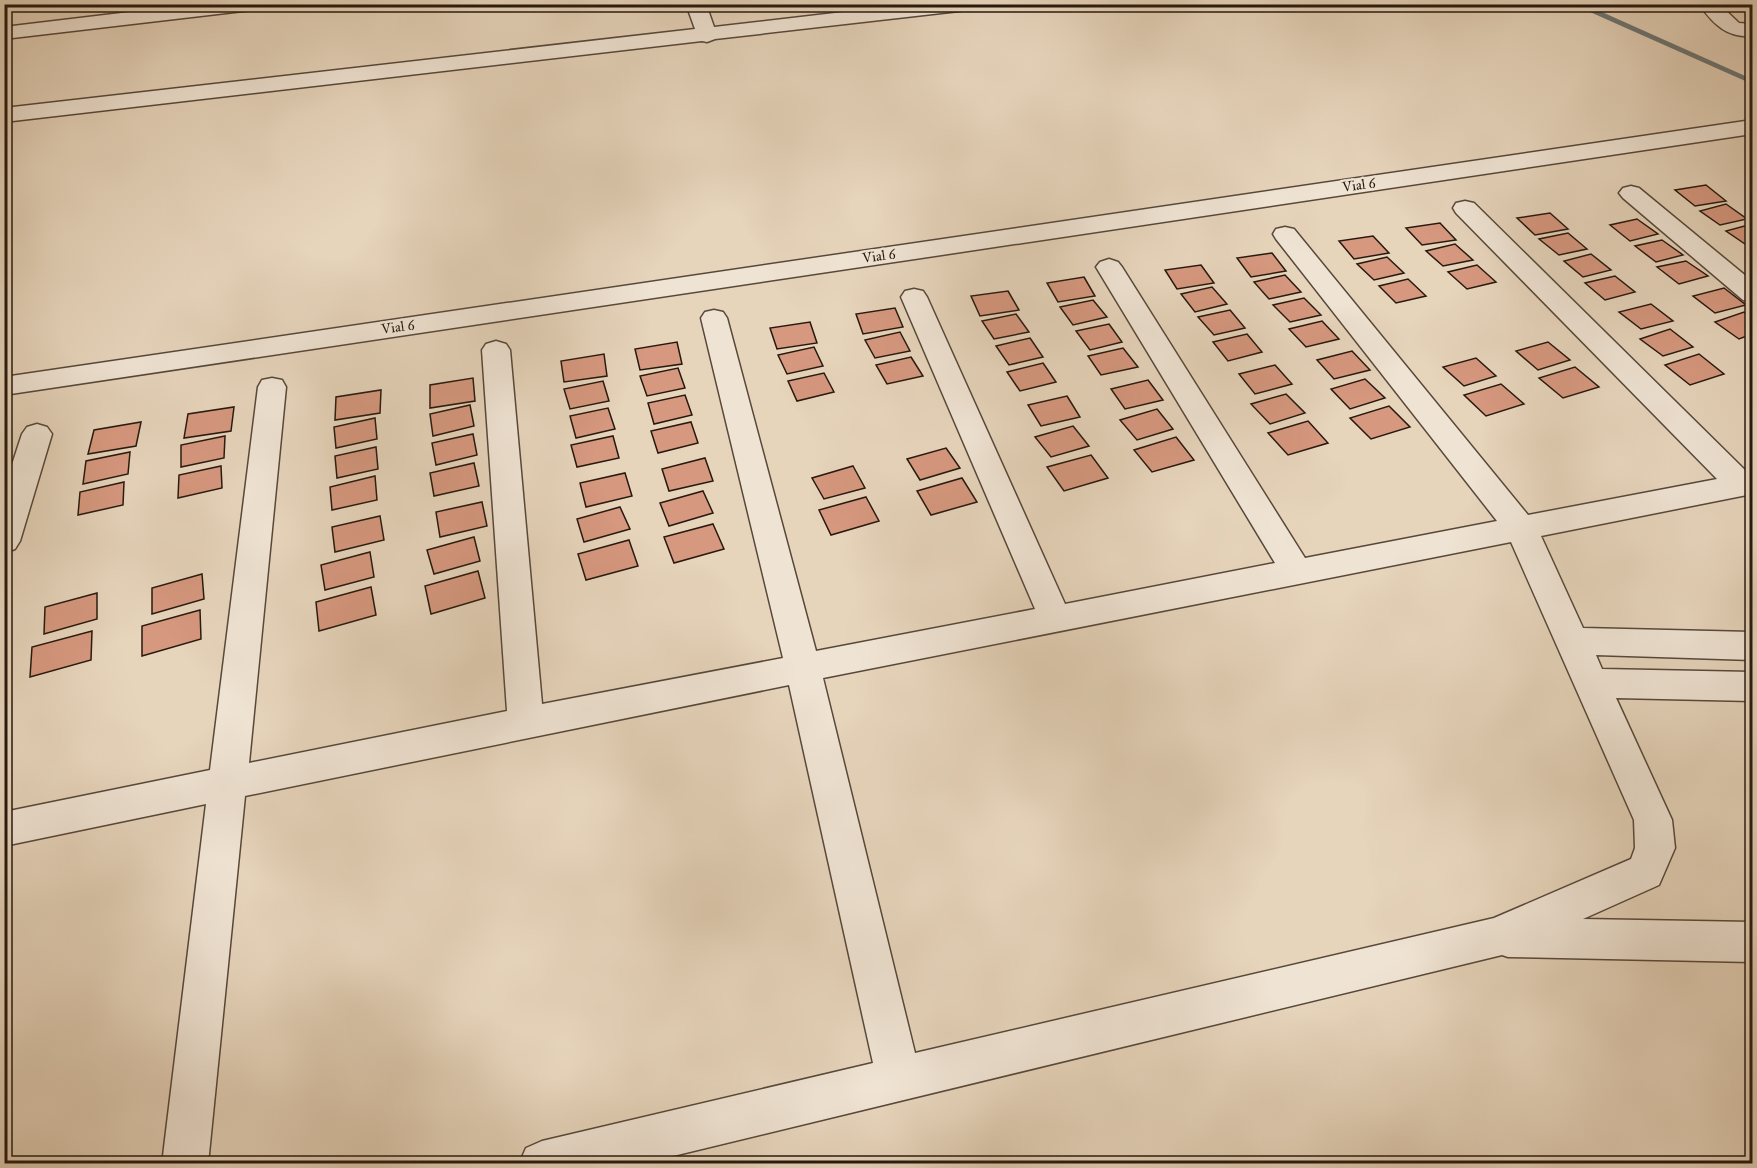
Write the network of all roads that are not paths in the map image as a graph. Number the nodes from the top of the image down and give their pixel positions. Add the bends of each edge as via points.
1 (252, 4) edge
2 (696, 4) edge
3 (968, 4) edge
4 (1708, 4) edge
5 (1752, 30) edge
6 (4, 33) edge
7 (707, 36) junction
8 (4, 116) edge
9 (1752, 127) edge
10 (1631, 193) dead end
11 (1465, 208) dead end
12 (1285, 234) dead end
13 (1109, 267) dead end
14 (1752, 294) edge
15 (914, 297) dead end
16 (714, 318) dead end
17 (496, 350) dead end
18 (4, 386) edge
19 (272, 387) dead end
20 (37, 434) dead end
21 (1747, 484) edge
22 (1522, 530) junction
23 (4, 541) edge
24 (1298, 573) junction
25 (1056, 620) junction
26 (1573, 641) junction
27 (1752, 646) edge
28 (803, 669) junction
29 (1591, 683) junction
30 (1752, 687) edge
31 (526, 722) junction
32 (229, 784) junction
33 (4, 830) edge
34 (1497, 937) junction
35 (1752, 942) edge
36 (899, 1078) junction
37 (185, 1164) edge
38 (542, 1164) edge

1 - 6 street
2 - 7 street
3 - 7 street
4 - 5 street via 1726,26 1741,32
7 - 8 street
9 - 18 street, Vial 6
10 - 14 street
11 - 21 street
12 - 22 street
13 - 24 street
15 - 25 street
16 - 28 street
17 - 31 street
19 - 32 street
20 - 23 street
21 - 22 street
22 - 24 street
22 - 26 street
24 - 25 street
25 - 28 street
26 - 27 street
26 - 29 street
28 - 31 street
28 - 36 street
29 - 30 street
29 - 34 street via 1653,820 1655,848 1645,872
31 - 32 street
32 - 33 street
32 - 37 street
34 - 35 street
34 - 36 street
36 - 38 street

